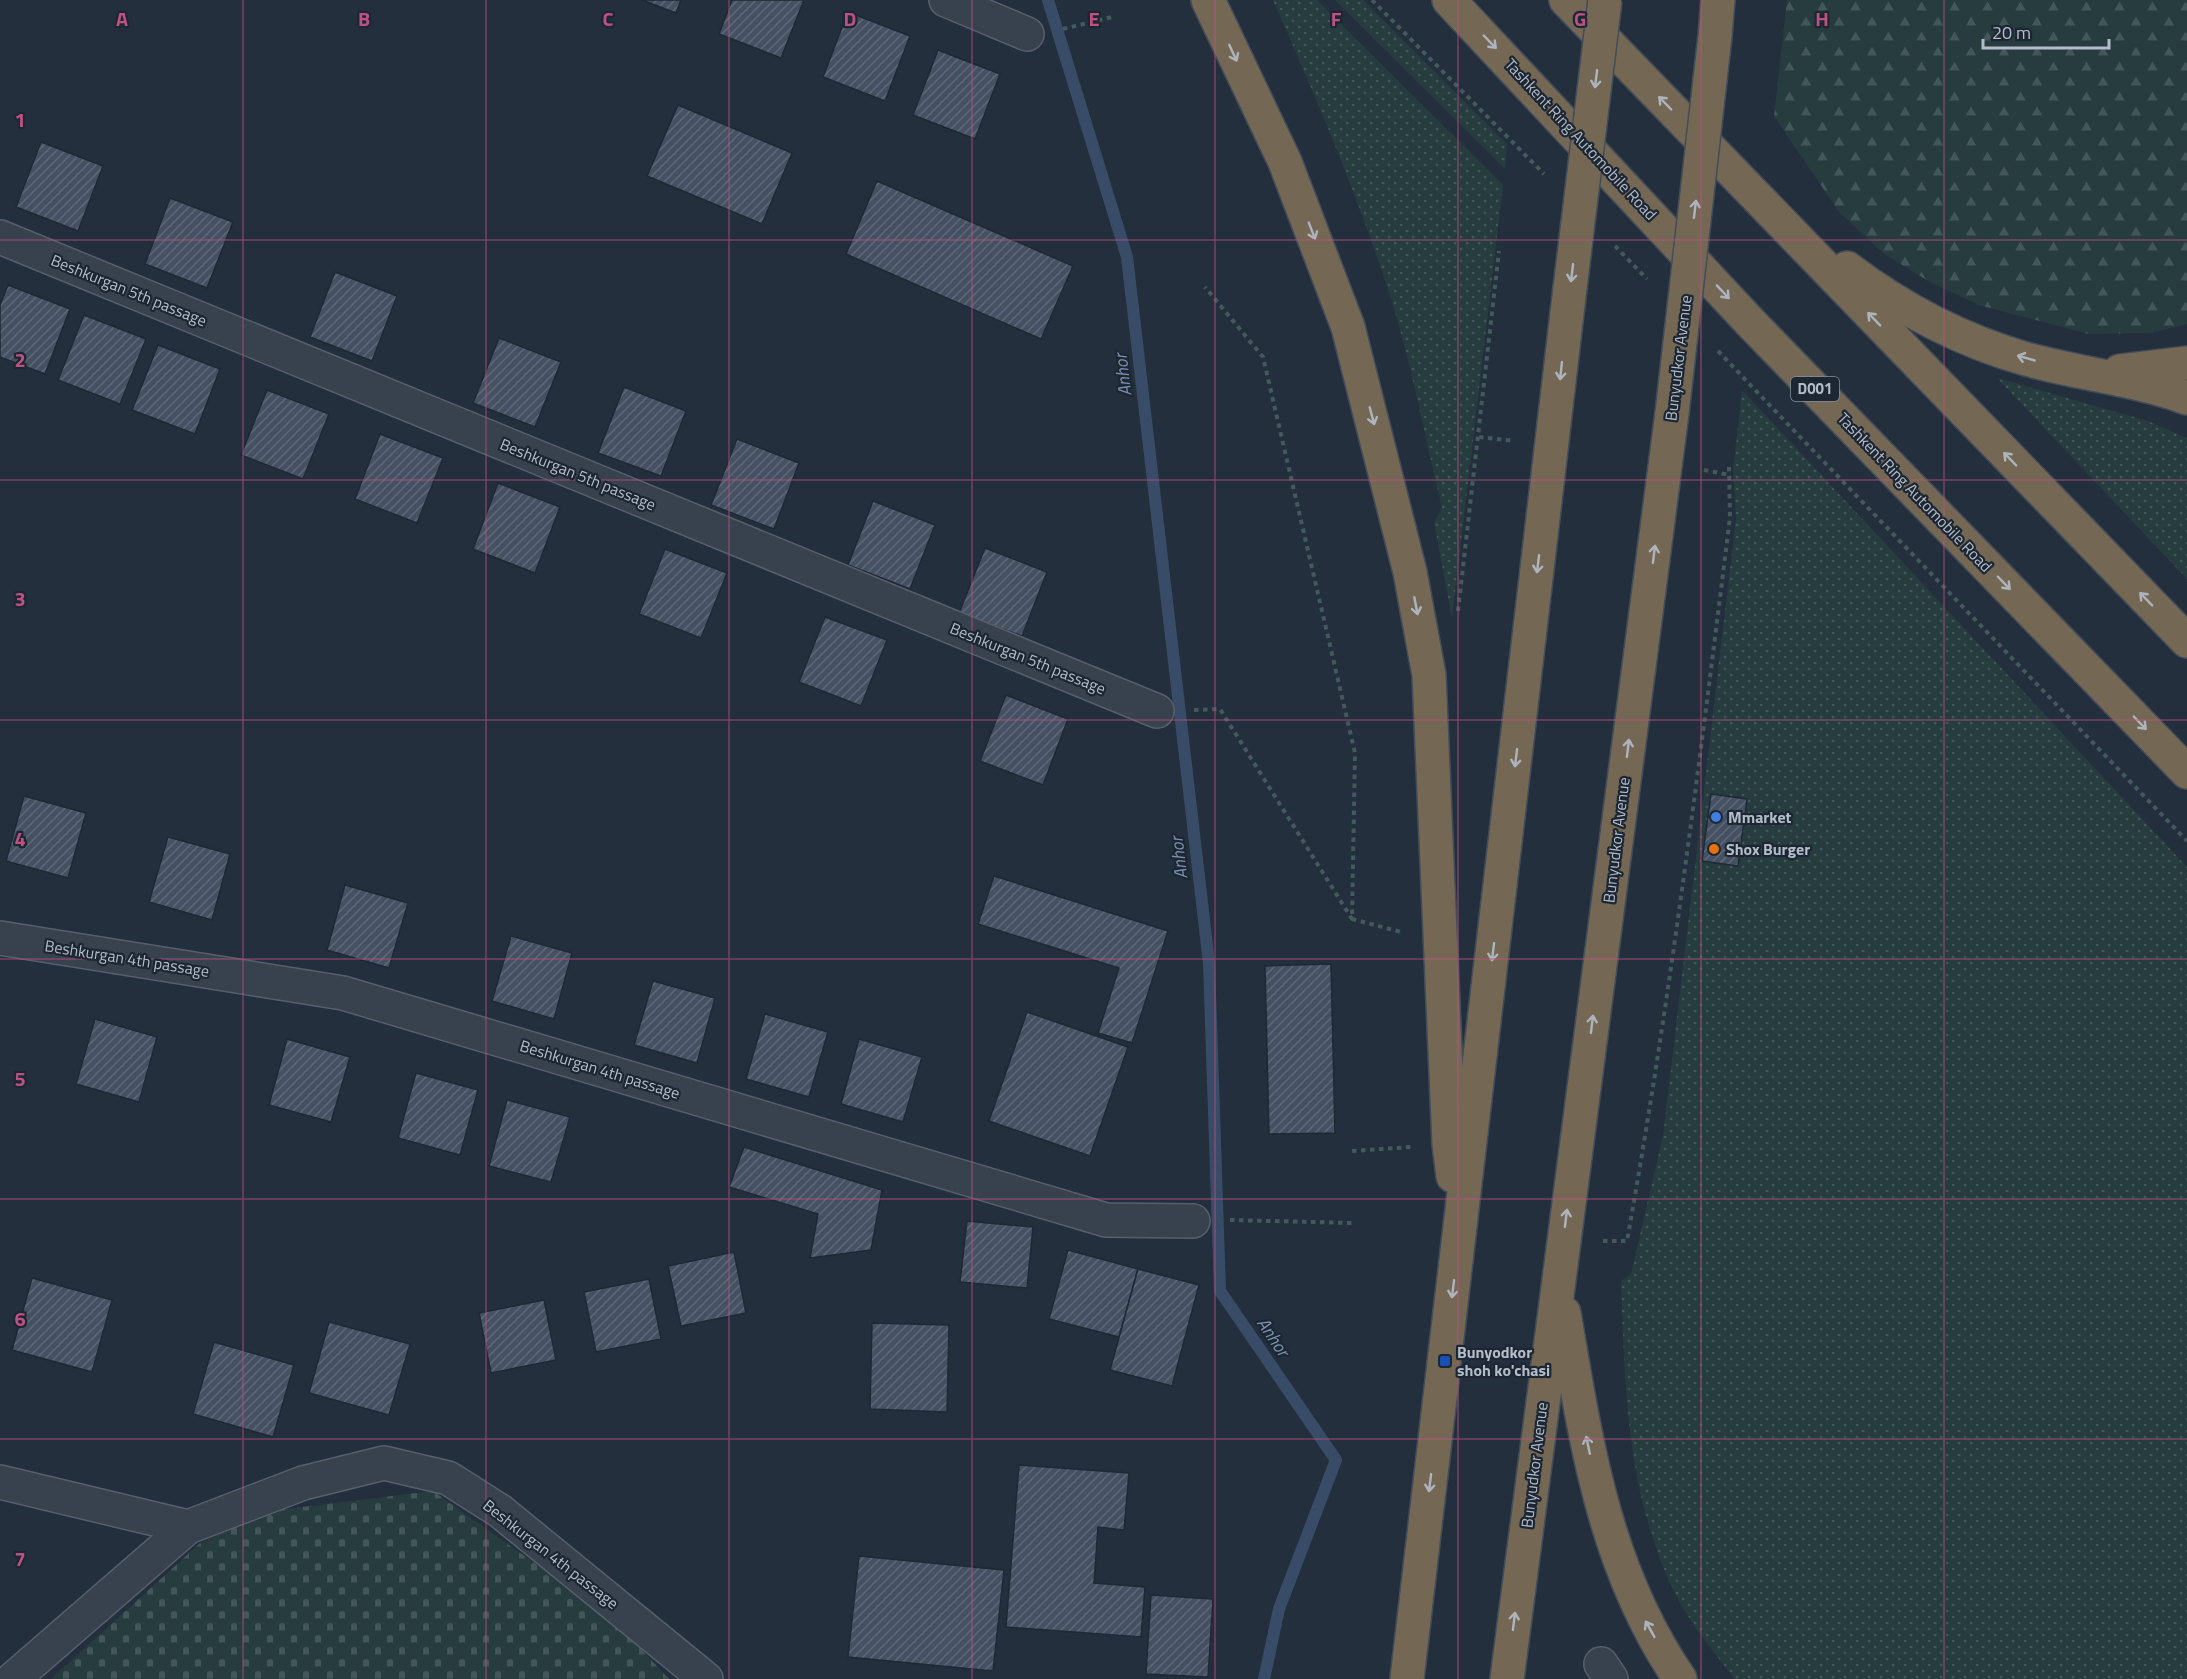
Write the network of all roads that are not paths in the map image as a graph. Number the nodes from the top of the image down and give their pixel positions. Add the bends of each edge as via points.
1 (946, 0) edge
2 (1208, 0) edge
3 (1449, 0) edge
4 (1566, 0) edge
5 (1605, 0) edge
6 (1718, 0) edge
7 (1040, 32) road end
8 (1764, 206) junction
9 (0, 237) edge
10 (2187, 363) edge
11 (2084, 371) junction
12 (2187, 398) edge
13 (2187, 640) edge
14 (1157, 711) dead end
15 (2187, 772) edge
16 (0, 938) edge
17 (1192, 1221) road end
18 (1460, 1231) junction
19 (1558, 1276) junction
20 (0, 1482) edge
21 (188, 1527) junction
22 (14, 1679) edge
23 (706, 1679) edge
24 (1407, 1679) edge
25 (1507, 1679) edge
26 (1680, 1679) edge

1 - 7 street
2 -> 18 highway via 1285,162 1348,327 1410,572 1429,675 1449,1144
3 -> 15 highway, Tashkent Ring Automobile Road / D001 via 1750,322
8 -> 4 highway
5 -> 18 highway, bridge
19 -> 6 highway, Bunyudkor Avenue, bridge via 1672,413
11 -> 8 highway via 2026,359 1924,319 1878,292
13 -> 8 highway
9 - 14 street, Beshkurgan 5th passage
10 - 11 highway
11 - 12 highway
16 - 17 street, Beshkurgan 4th passage via 343,993 1106,1220
18 -> 24 highway
25 -> 19 highway, Bunyudkor Avenue
26 -> 19 highway via 1631,1594 1599,1496
20 - 21 street
21 - 22 street, Beshkurgan 4th passage
21 - 23 street, Beshkurgan 4th passage via 303,1483 384,1463 448,1478 500,1511

